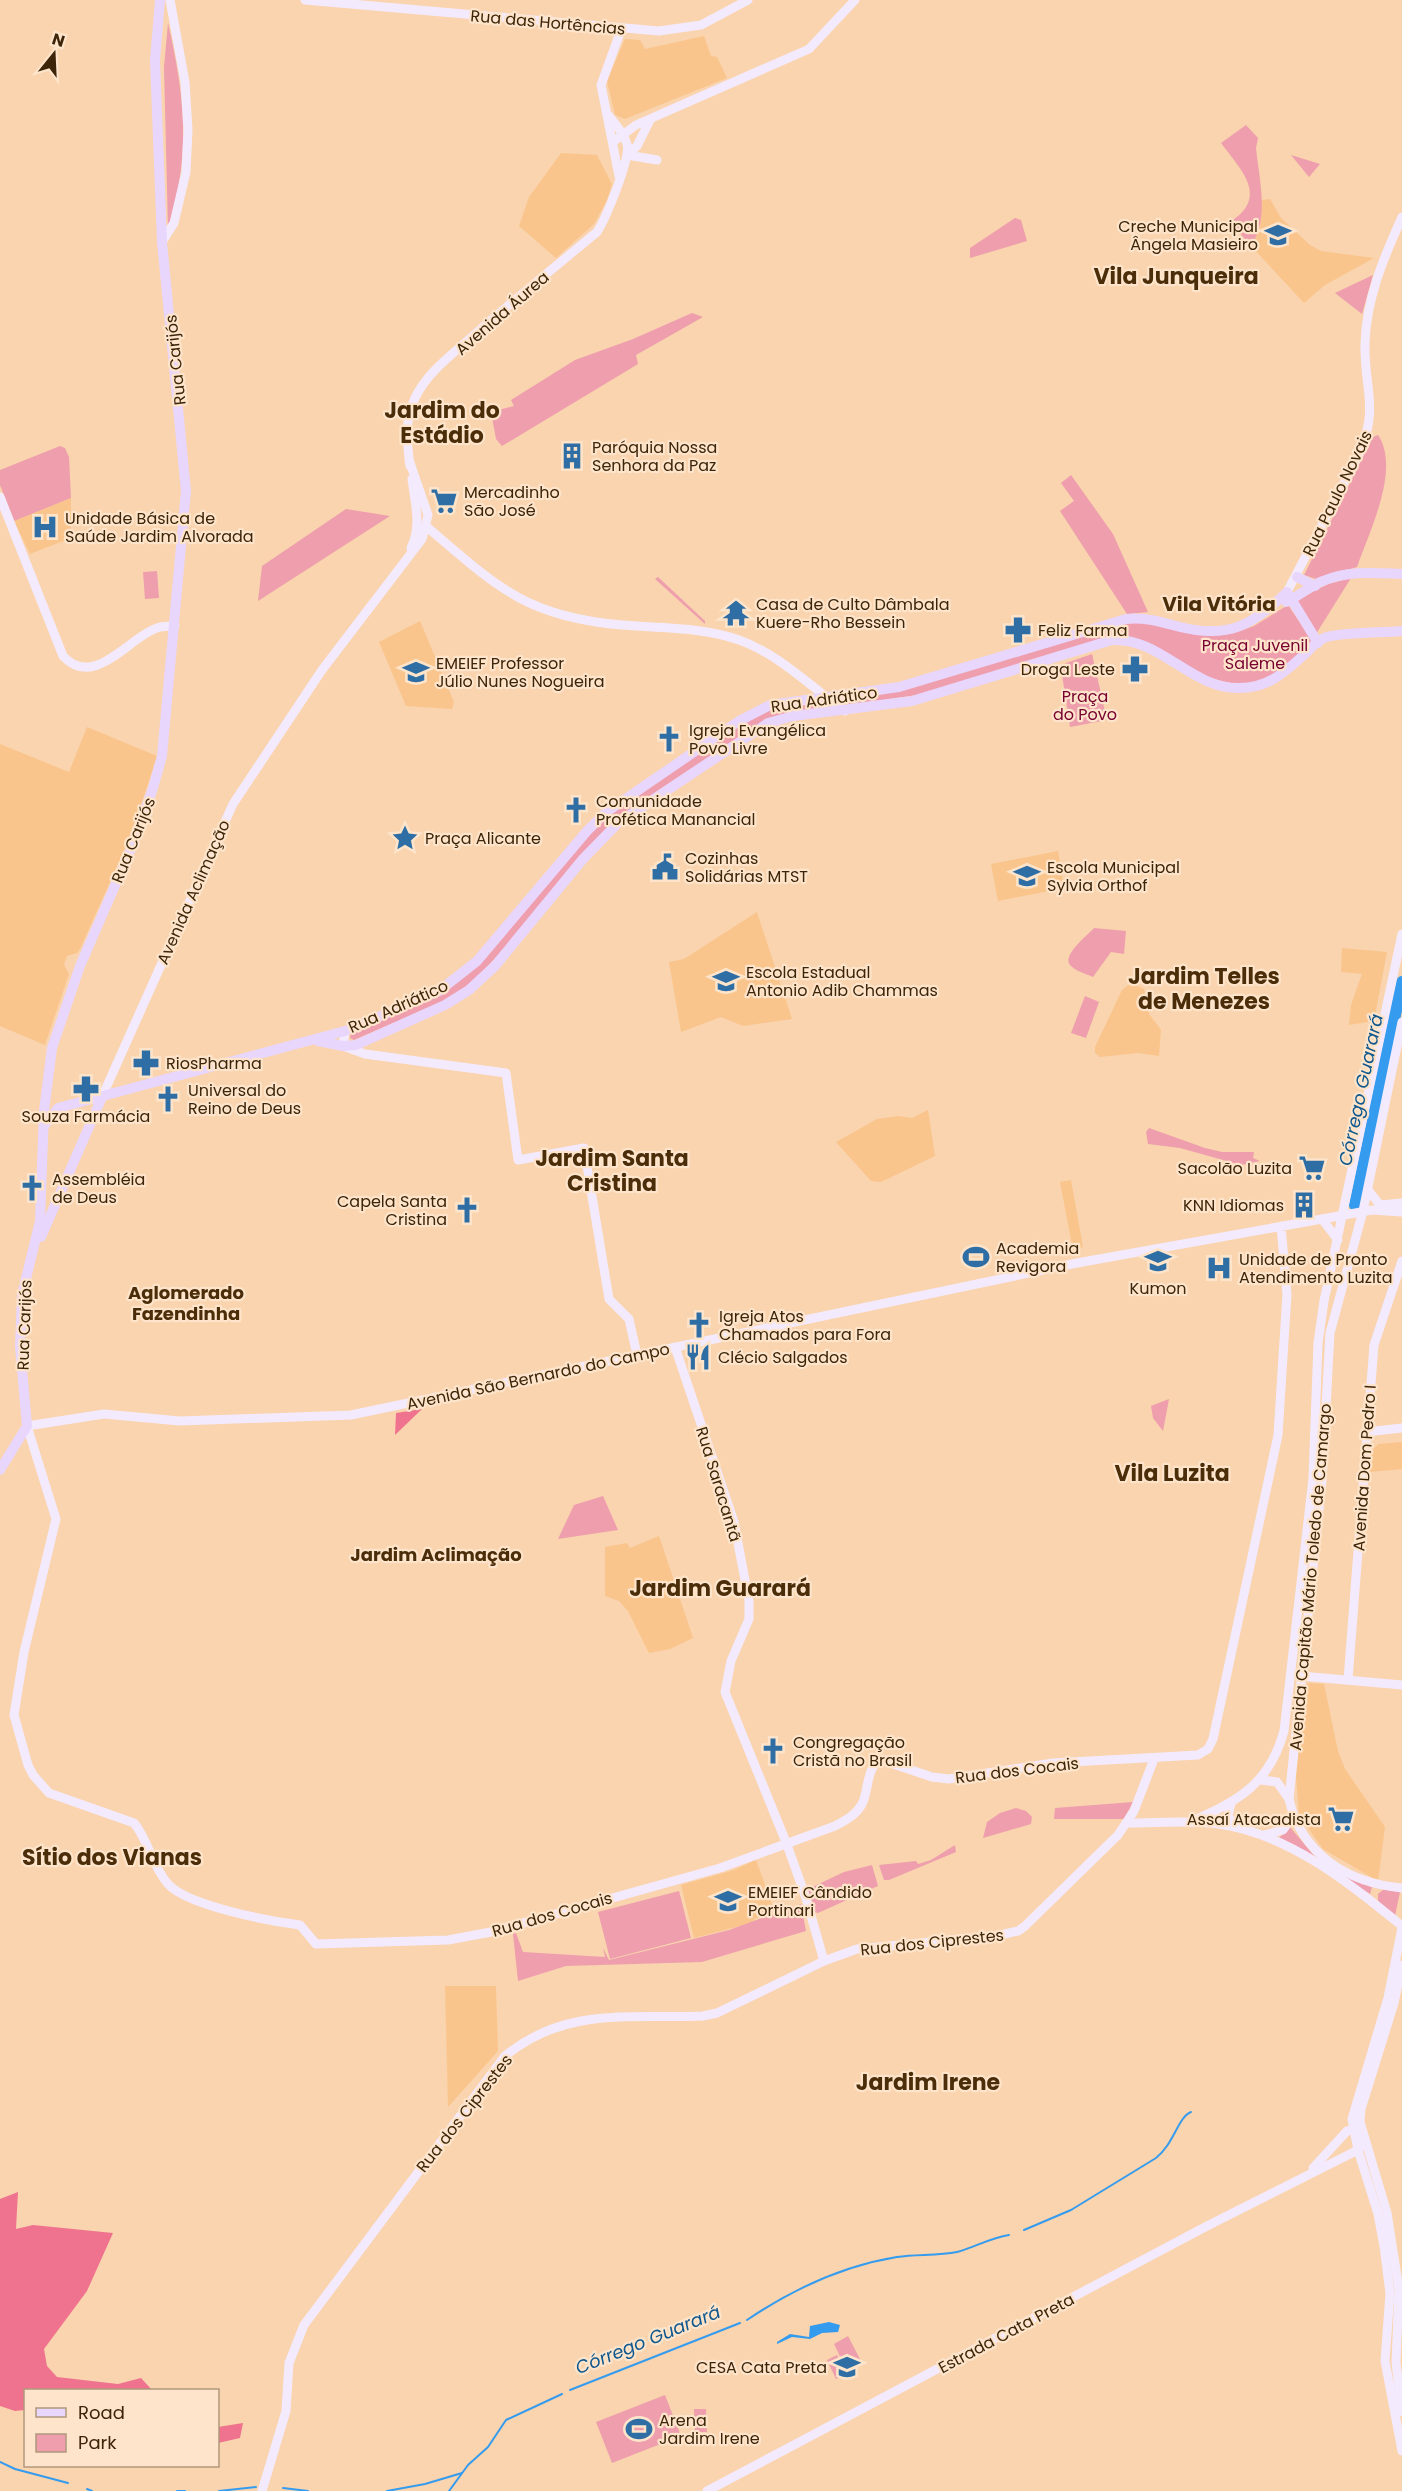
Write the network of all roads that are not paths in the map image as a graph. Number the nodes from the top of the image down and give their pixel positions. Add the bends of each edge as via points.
1 (160, 0) edge
2 (170, 0) edge
3 (305, 0) edge
4 (748, 0) edge
5 (855, 0) edge
6 (621, 30) junction
7 (609, 116) junction
8 (651, 119) junction
9 (623, 136) junction
10 (613, 142) junction
11 (615, 154) junction
12 (628, 154) junction
13 (657, 160) dead end
14 (619, 176) junction
15 (1402, 216) edge
16 (162, 242) junction
17 (0, 497) edge
18 (423, 524) junction
19 (1402, 574) edge
20 (1297, 577) junction
21 (1315, 586) junction
22 (1289, 596) junction
23 (1116, 621) junction
24 (175, 626) junction
25 (1402, 631) edge
26 (1120, 639) junction
27 (1318, 643) junction
28 (934, 677) junction
29 (913, 683) junction
30 (942, 693) junction
31 (831, 696) junction
32 (912, 701) junction
33 (845, 711) junction
34 (1402, 934) edge
35 (1402, 1022) edge
36 (344, 1039) junction
37 (312, 1041) junction
38 (356, 1045) junction
39 (375, 1055) junction
40 (46, 1091) junction
41 (102, 1097) junction
42 (58, 1108) junction
43 (43, 1127) junction
44 (42, 1190) junction
45 (1368, 1191) junction
46 (61, 1194) junction
47 (1402, 1203) edge
48 (1363, 1211) junction
49 (1402, 1212) edge
50 (1343, 1215) junction
51 (1322, 1219) junction
52 (1281, 1226) junction
53 (1338, 1240) junction
54 (1336, 1251) junction
55 (33, 1253) junction
56 (1402, 1261) edge
57 (1348, 1264) junction
58 (675, 1347) junction
59 (637, 1355) junction
60 (26, 1422) junction
61 (1402, 1428) edge
62 (1366, 1432) junction
63 (0, 1456) edge
64 (0, 1470) edge
65 (1301, 1676) junction
66 (1348, 1680) junction
67 (1402, 1685) edge
68 (1154, 1759) junction
69 (1261, 1780) junction
70 (1289, 1799) junction
71 (1231, 1803) junction
72 (1293, 1816) junction
73 (1190, 1822) junction
74 (1127, 1823) junction
75 (1234, 1827) junction
76 (1264, 1835) junction
77 (786, 1842) junction
78 (1385, 1886) junction
79 (1402, 1888) edge
80 (1373, 1902) junction
81 (1402, 1927) edge
82 (824, 1961) junction
83 (1402, 1965) edge
84 (1391, 2001) junction
85 (1402, 2011) edge
86 (1357, 2129) junction
87 (1333, 2146) junction
88 (1361, 2146) junction
89 (1336, 2160) junction
90 (1304, 2176) junction
91 (1402, 2412) edge
92 (1402, 2451) edge
93 (262, 2491) edge
94 (707, 2491) edge

1 - 16 main road, Rua Carijós via 155,60
2 - 16 street via 185,82 188,130 174,223
3 - 6 street, Rua das Hortências
4 - 6 street, Rua das Hortências via 700,25 659,31
5 - 8 street via 808,49
6 - 7 street, Avenida Áurea via 601,80
7 - 9 street
7 - 10 street, Avenida Áurea
8 - 9 street
8 - 12 street, Avenida Áurea via 637,146
9 - 10 street
9 - 12 street
10 - 11 street, Avenida Áurea
11 - 12 street
11 - 14 street, Avenida Áurea
12 - 13 street
12 - 14 street, Avenida Áurea
14 - 18 street, Avenida Áurea via 597,232 438,367 421,388 409,416 406,442 425,505
15 - 20 street, Rua Paulo Novais via 1381,264 1367,325 1369,428
16 - 24 main road, Rua Carijós via 186,474
17 - 24 street via 55,638 68,661 75,666 106,662 156,628
18 - 31 street via 496,587 537,608 592,622 733,638 767,653
18 - 41 street, Avenida Aclimação via 405,561 322,670 233,804
19 - 21 main road via 1347,574
20 - 21 main road
20 - 22 street, Rua Paulo Novais
21 - 22 main road
22 - 23 main road, Rua Adriático via 1242,627 1220,631 1189,629 1158,620
22 - 27 main road
23 - 26 main road
23 - 28 main road, Rua Adriático
24 - 40 main road, Rua Carijós via 162,756 153,788 69,996 52,1048
25 - 27 main road via 1328,637
26 - 27 main road, Rua Adriático via 1145,646 1194,676 1220,686 1241,688 1266,685
26 - 30 main road, Rua Adriático
28 - 29 main road, Rua Adriático
28 - 30 main road via 936,689
29 - 31 main road, Rua Adriático via 883,691
29 - 32 main road via 918,690
30 - 32 main road, Rua Adriático
31 - 33 street
31 - 36 main road, Rua Adriático via 756,710 625,798 594,823 459,977
32 - 33 main road, Rua Adriático
33 - 38 main road, Rua Adriático via 793,716 768,723 627,816 602,838 516,942 469,990
34 - 50 street, Avenida Capitão Mário Toledo de Camargo
35 - 45 street, Avenida Capitão Mário Toledo de Camargo
36 - 37 main road, Rua Adriático
36 - 37 main road, Rua Adriático via 332,1034
36 - 38 main road, Rua Adriático
36 - 39 street
37 - 41 main road, Rua Adriático
38 - 39 street
39 - 59 street via 506,1073 518,1160 584,1148 609,1299 628,1319
40 - 42 main road via 50,1103
40 - 43 main road, Rua Carijós
41 - 42 main road, Rua Adriático
41 - 46 main road, Avenida Aclimação
42 - 43 main road
43 - 44 main road, Rua Carijós
44 - 46 main road
44 - 55 main road, Rua Carijós
45 - 47 street via 1380,1205
45 - 48 street, Avenida Capitão Mário Toledo de Camargo
46 - 55 main road, Avenida Aclimação
48 - 49 street, Avenida São Bernardo do Campo
48 - 50 street, Avenida São Bernardo do Campo
48 - 57 street, Avenida Capitão Mário Toledo de Camargo
50 - 51 street, Avenida São Bernardo do Campo
50 - 53 street, Avenida Capitão Mário Toledo de Camargo
51 - 52 street, Avenida São Bernardo do Campo
51 - 53 street
52 - 58 street, Avenida São Bernardo do Campo via 1077,1263
52 - 68 street, Rua dos Cocais via 1287,1294 1278,1435 1213,1739 1208,1749 1198,1755
53 - 54 street, Avenida Capitão Mário Toledo de Camargo
54 - 57 street via 1339,1261
54 - 69 street, Avenida Capitão Mário Toledo de Camargo via 1318,1343 1314,1471 1287,1720 1280,1747
55 - 60 main road, Rua Carijós via 22,1295
56 - 62 street, Avenida Dom Pedro I via 1375,1339
57 - 65 street, Avenida Capitão Mário Toledo de Camargo via 1330,1333 1322,1480
58 - 59 street, Avenida São Bernardo do Campo
58 - 77 street, Rua Saracantã via 734,1522 749,1601 749,1619 731,1661 725,1692
59 - 60 street, Avenida São Bernardo do Campo via 351,1415 180,1421 104,1414
60 - 63 main road
60 - 64 main road
60 - 77 street, Rua dos Cocais via 56,1519 24,1652 14,1715 28,1765 49,1793 134,1823 160,1873 182,1895 275,1922 300,1925 316,1944 448,1940 491,1932 720,1868
61 - 62 street
62 - 66 street, Avenida Dom Pedro I
65 - 66 street
65 - 70 street, Avenida Capitão Mário Toledo de Camargo
66 - 67 street
68 - 74 street
68 - 77 street, Rua dos Cocais via 1053,1763 949,1779 881,1760 872,1767 866,1794 851,1817
69 - 70 street via 1277,1782
69 - 71 street, Avenida Capitão Mário Toledo de Camargo
70 - 72 street, Avenida Capitão Mário Toledo de Camargo
71 - 73 street, Avenida Capitão Mário Toledo de Camargo
71 - 75 street via 1228,1816
72 - 76 street via 1283,1830
72 - 78 street, Avenida Capitão Mário Toledo de Camargo via 1307,1842 1324,1859 1358,1879
73 - 74 street
73 - 75 street
74 - 82 street, Rua dos Ciprestes via 1018,1931 875,1946
75 - 76 street
76 - 80 street via 1325,1868
77 - 82 street, Rua Saracantã
78 - 79 street, Avenida Capitão Mário Toledo de Camargo
78 - 80 street
80 - 81 street
81 - 84 street
82 - 93 street, Rua dos Ciprestes via 717,2013 570,2021 535,2035 505,2056 304,2325 290,2363 286,2412
83 - 84 street
84 - 85 street
84 - 86 street
86 - 87 street, Estrada Cata Preta
86 - 88 street
87 - 89 street
87 - 90 street, Estrada Cata Preta
88 - 89 street, Estrada Cata Preta
88 - 91 street via 1387,2213 1399,2289 1396,2363
88 - 92 street via 1384,2246 1390,2293 1385,2361
89 - 90 street, Estrada Cata Preta
90 - 94 street, Estrada Cata Preta

